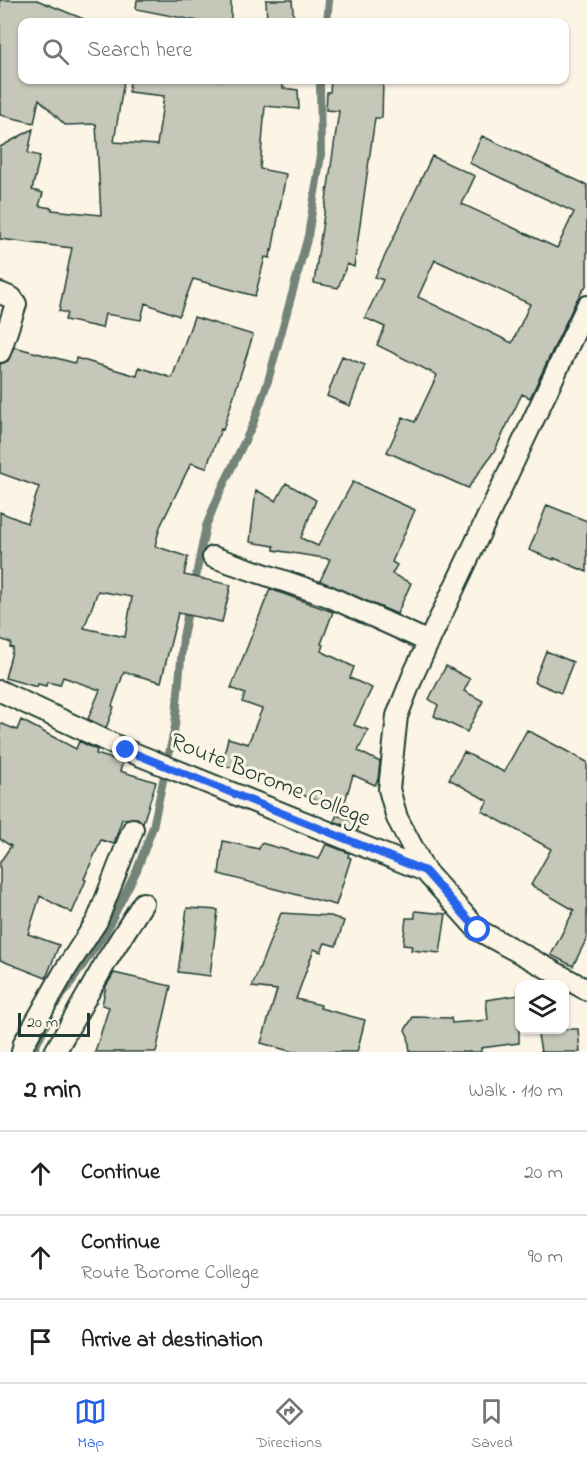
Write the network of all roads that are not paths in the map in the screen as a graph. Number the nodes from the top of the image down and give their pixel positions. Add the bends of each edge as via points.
1 (0, 293) edge
2 (584, 317) edge
3 (0, 352) edge
4 (213, 557) dead end
5 (429, 642) junction
6 (0, 691) edge
7 (133, 829) dead end
8 (425, 871) junction
9 (143, 903) dead end
10 (587, 990) edge
11 (22, 1052) edge
12 (56, 1052) edge

1 - 3 street via 16,304
2 - 5 street
4 - 5 street via 328,596
5 - 8 street via 398,716 389,789 397,818
6 - 8 street, Route Borome College via 126,750
7 - 11 street via 97,921 64,972
8 - 10 street via 478,930
9 - 12 street

